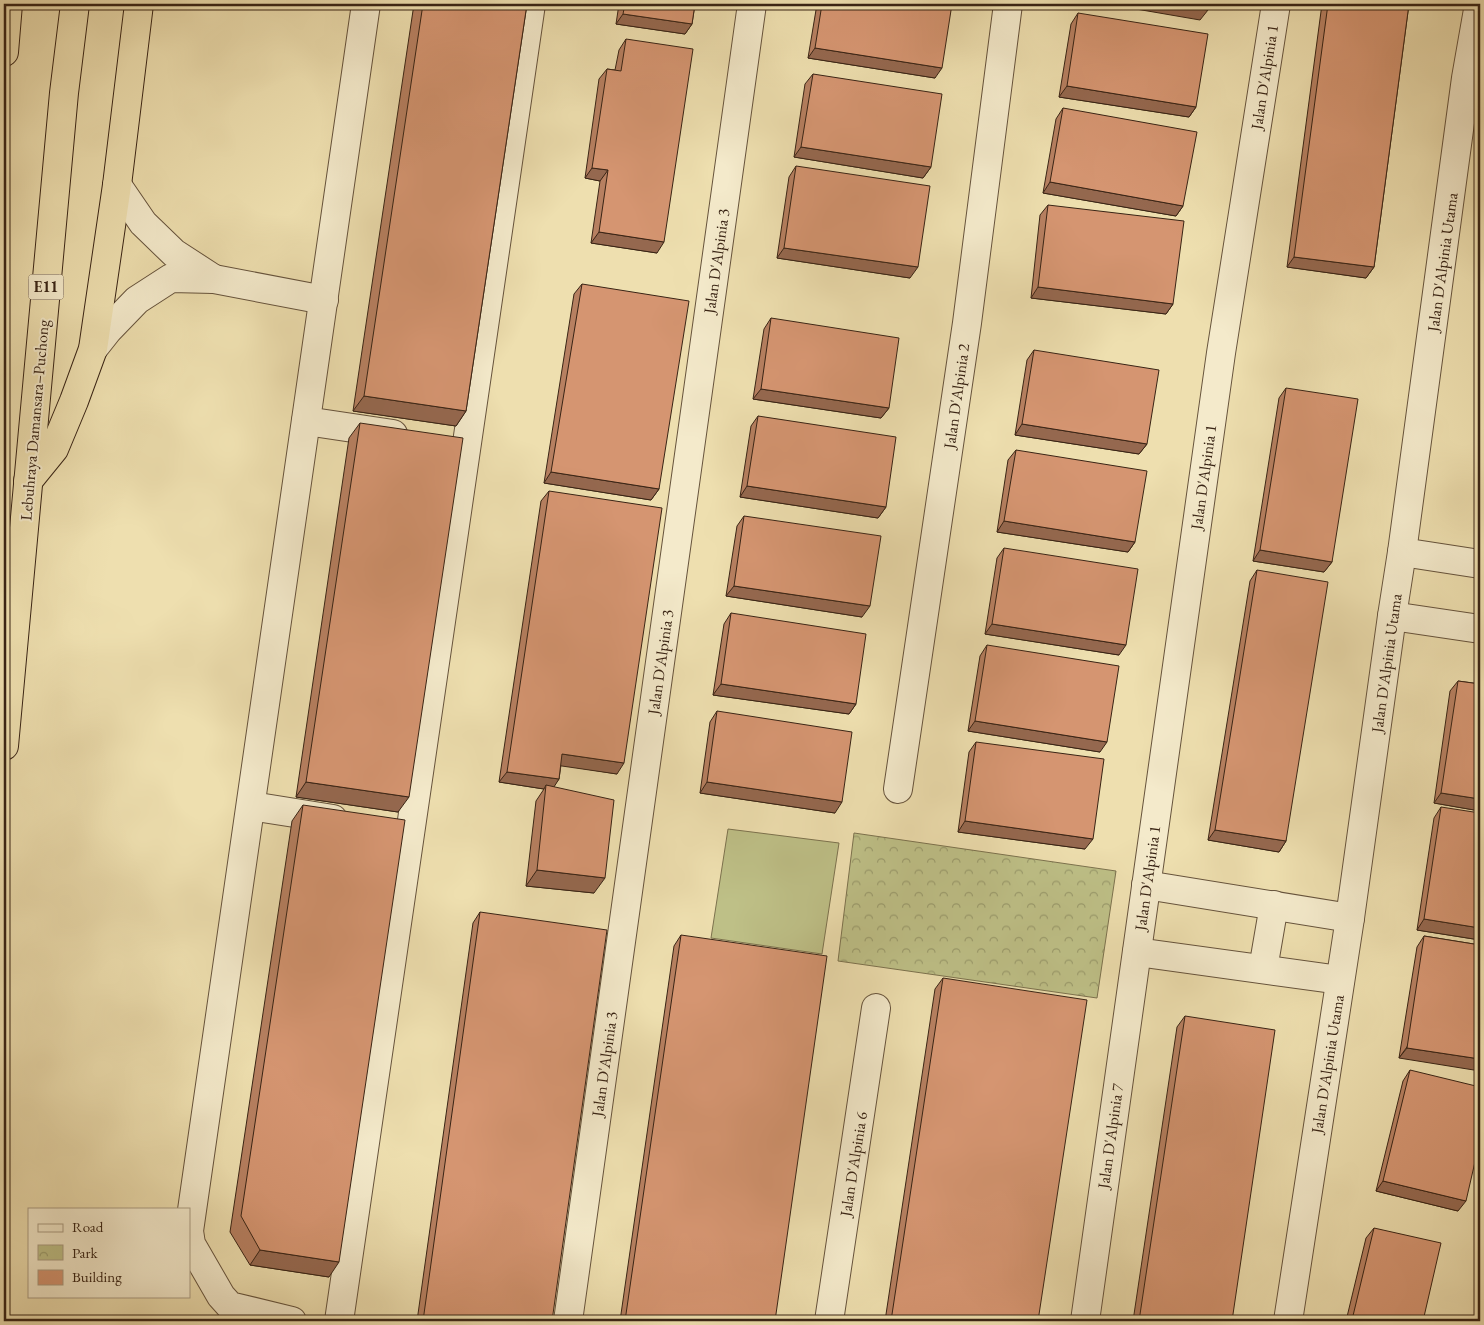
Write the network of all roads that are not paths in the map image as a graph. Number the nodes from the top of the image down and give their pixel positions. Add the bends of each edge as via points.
1 (8, 4) edge
2 (75, 4) edge
3 (139, 4) edge
4 (366, 4) edge
5 (531, 4) edge
6 (752, 4) edge
7 (1008, 4) edge
8 (1276, 4) edge
9 (1479, 4) edge
10 (4, 52) edge
11 (117, 185) junction
12 (214, 279) junction
13 (324, 300) junction
14 (93, 348) junction
15 (306, 420) junction
16 (467, 446) junction
17 (28, 481) junction
18 (1402, 552) junction
19 (1480, 564) edge
20 (1392, 616) junction
21 (1480, 629) edge
22 (4, 746) edge
23 (898, 788) dead end
24 (251, 806) junction
25 (354, 822) edge
26 (383, 826) edge
27 (411, 830) junction
28 (1146, 884) junction
29 (1274, 905) junction
30 (1350, 918) junction
31 (1137, 952) junction
32 (1263, 969) junction
33 (1340, 980) junction
34 (876, 1008) dead end
35 (190, 1224) edge
36 (190, 1238) edge
37 (292, 1321) edge
38 (339, 1321) edge
39 (568, 1321) edge
40 (829, 1321) edge
41 (1085, 1321) edge
42 (1288, 1321) edge

1 - 10 highway
2 - 17 highway, Lebuhraya Damansara–Puchong / E11
3 - 11 highway
4 - 13 street
5 - 16 street
6 - 39 street, Jalan D'Alpinia 3
7 - 23 street, Jalan D'Alpinia 2 via 966,323
8 - 28 street, Jalan D'Alpinia 1 via 1221,353
9 - 18 street, Jalan D'Alpinia Utama via 1466,78
11 - 12 street via 149,229 174,253
11 - 14 highway
12 - 13 street
12 - 14 street via 171,278 137,300
13 - 15 street
14 - 17 highway via 54,450
15 - 16 street
15 - 24 street
16 - 27 street
17 - 22 highway, Lebuhraya Damansara–Puchong / E11
18 - 19 street
18 - 20 street, Jalan D'Alpinia Utama
20 - 21 street
20 - 30 street, Jalan D'Alpinia Utama
24 - 25 street
24 - 35 street
26 - 27 street
27 - 38 street
28 - 29 street
28 - 31 street, Jalan D'Alpinia 1
29 - 30 street
29 - 32 street
30 - 33 street, Jalan D'Alpinia Utama
31 - 32 street
31 - 41 street, Jalan D'Alpinia 7
32 - 33 street
33 - 42 street, Jalan D'Alpinia Utama
34 - 40 street, Jalan D'Alpinia 6
36 - 37 street via 221,1296 230,1306

